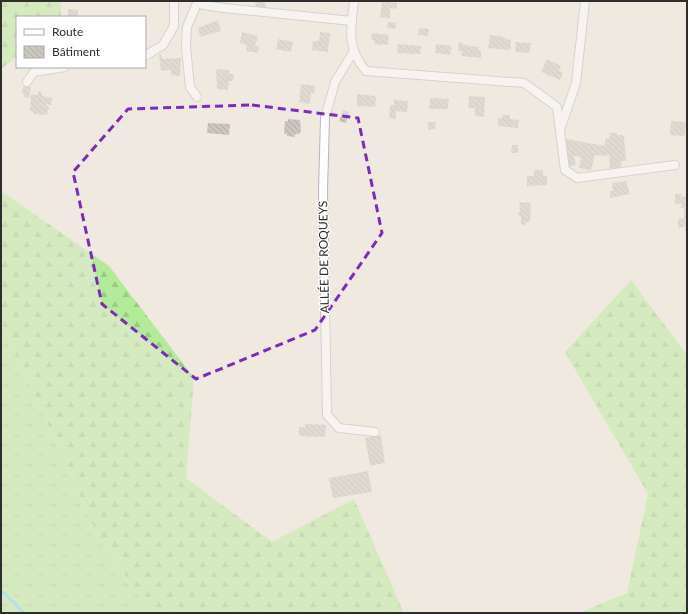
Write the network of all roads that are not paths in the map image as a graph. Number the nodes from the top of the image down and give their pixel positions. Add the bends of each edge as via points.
1 (182, 1) edge
2 (199, 1) edge
3 (354, 1) edge
4 (585, 1) edge
5 (174, 3) edge
6 (225, 5) edge
7 (352, 21) junction
8 (354, 50) junction
9 (146, 55) edge
10 (59, 68) edge
11 (27, 82) dead end
12 (197, 97) dead end
13 (561, 128) junction
14 (675, 165) dead end
15 (375, 432) dead end

1 - 5 street
2 - 6 street via 204,5
2 - 12 street via 187,27 186,47 190,87
3 - 7 street
4 - 13 street via 576,82
5 - 9 street via 174,26 162,45
6 - 7 street
7 - 8 street via 350,41
8 - 13 street via 357,60 366,71 524,83 557,107
8 - 15 street, ALLÉE DE ROQUEYS via 335,82 326,118 323,191 327,415 339,428
10 - 11 street via 34,72
13 - 14 street via 565,170 578,178

